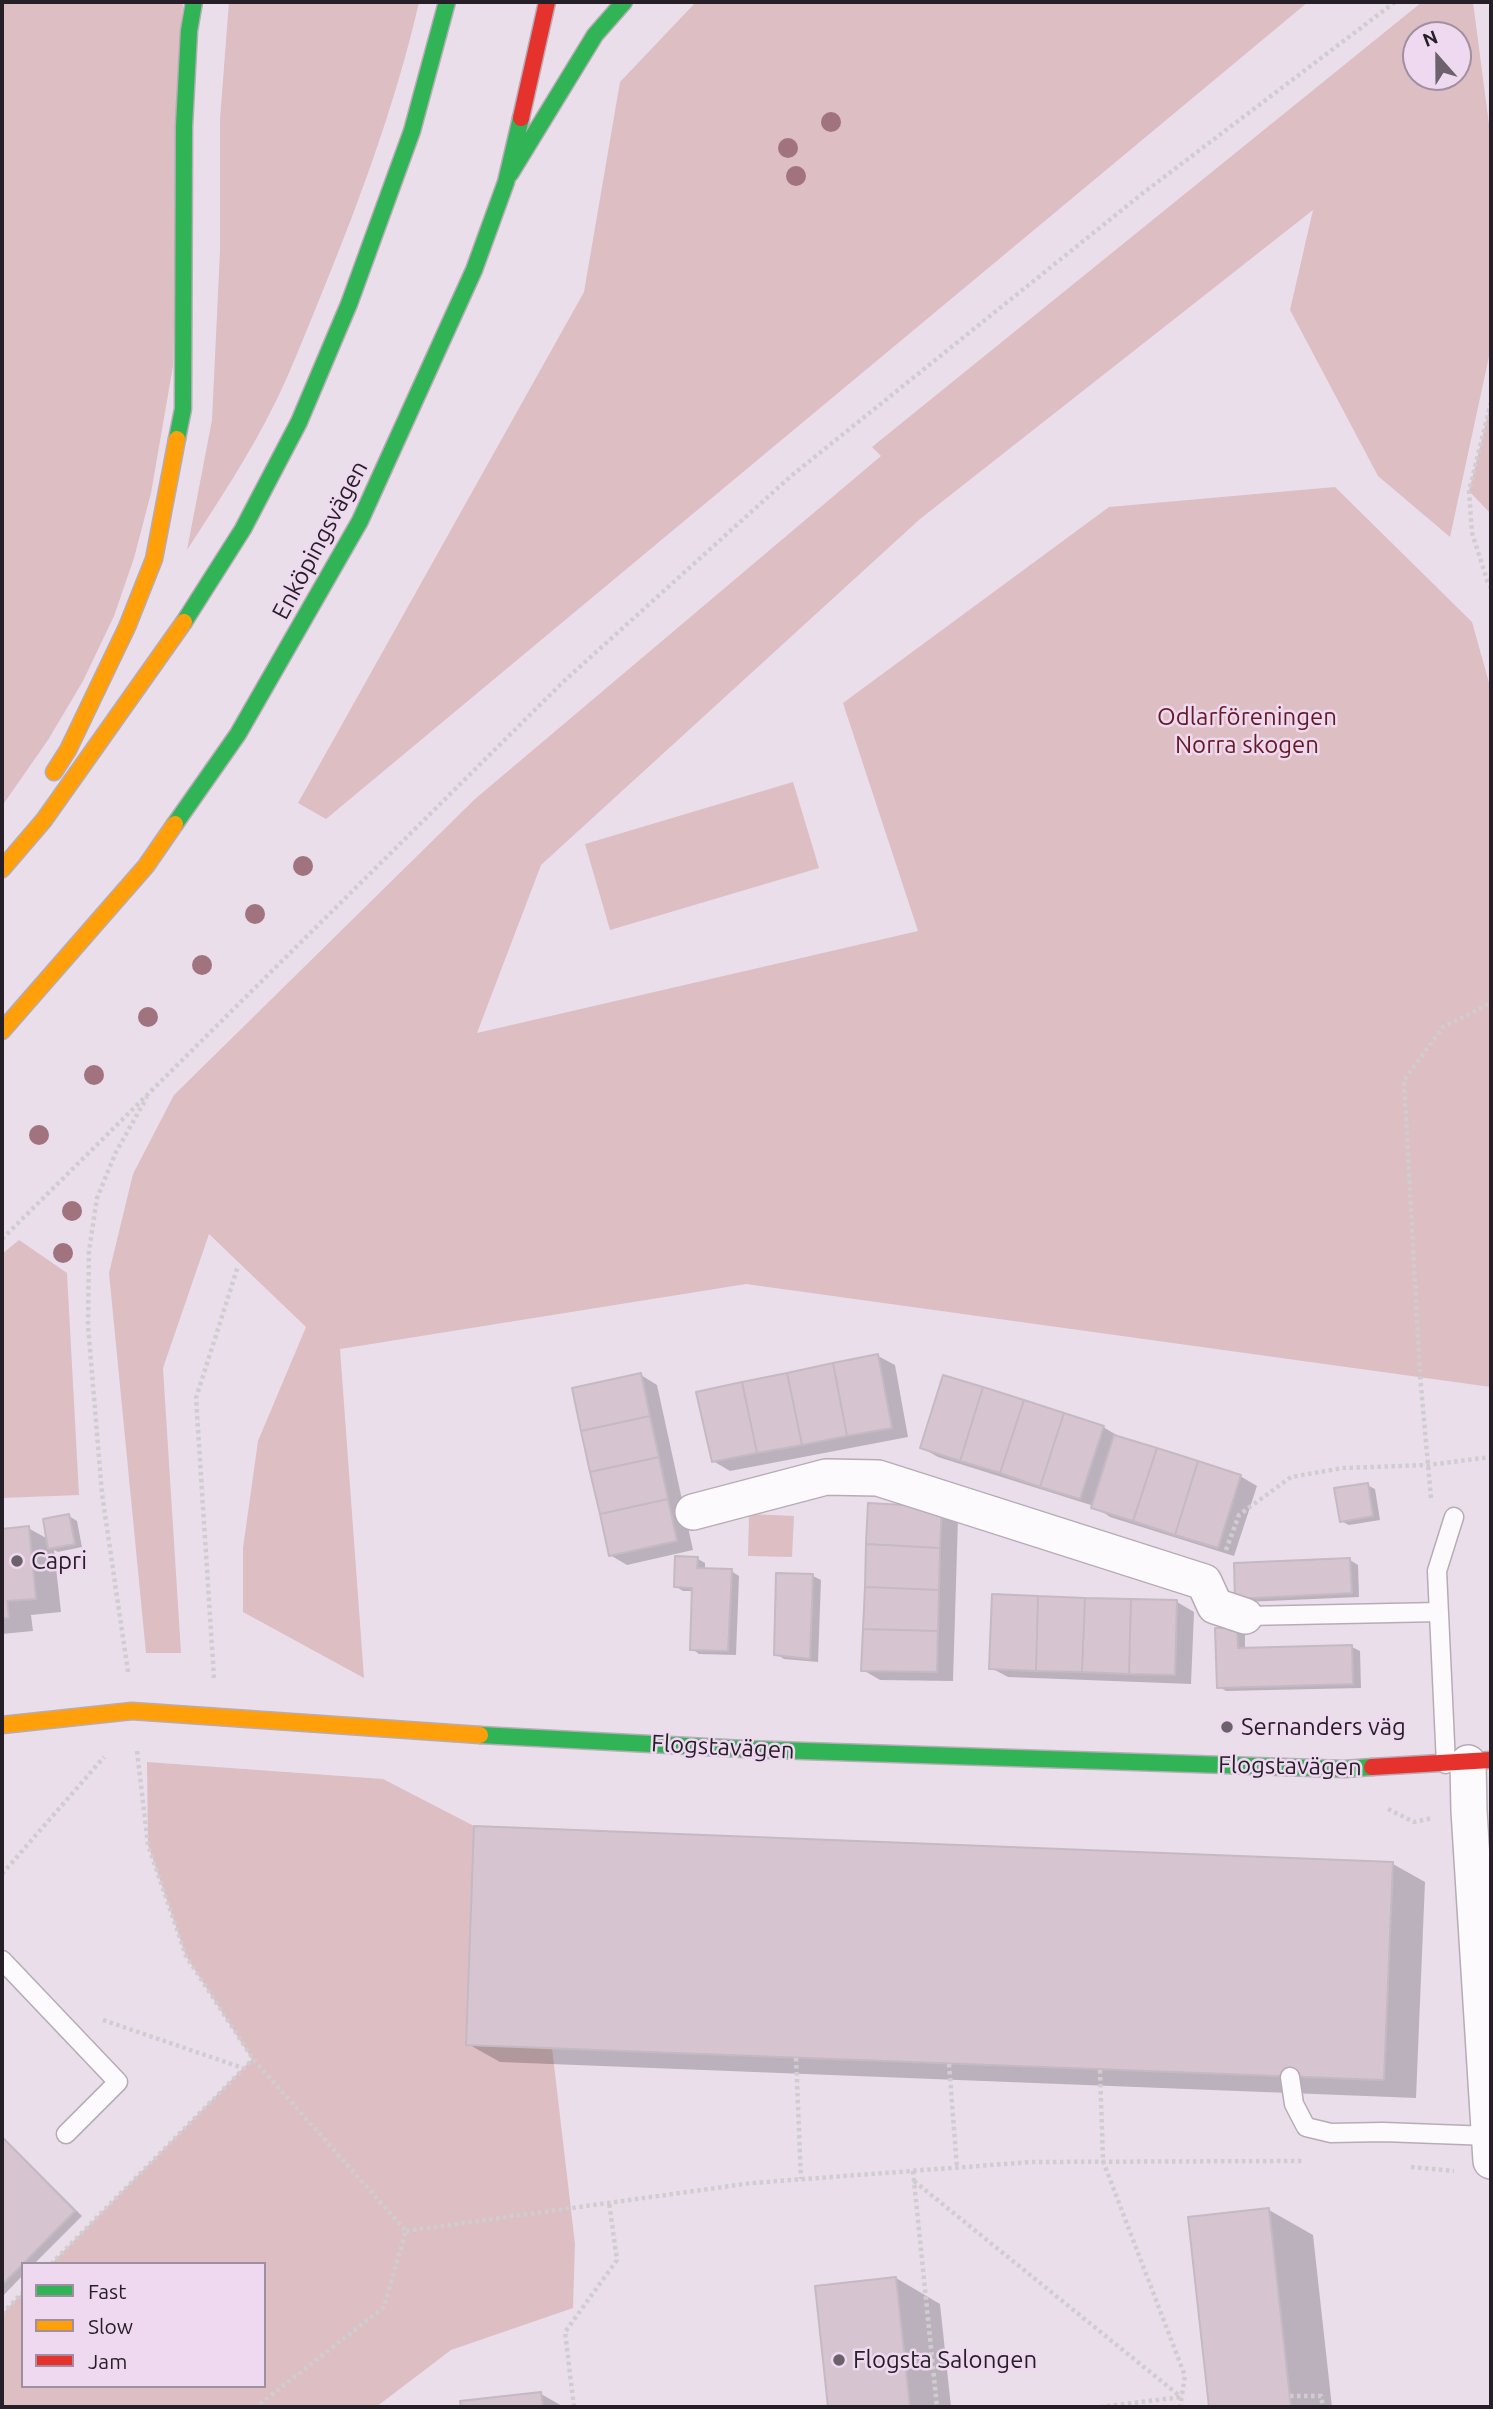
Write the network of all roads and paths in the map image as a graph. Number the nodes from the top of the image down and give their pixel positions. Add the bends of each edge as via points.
1 (194, 2) edge
2 (447, 2) edge
3 (547, 2) edge
4 (624, 2) edge
5 (1395, 2) edge
6 (506, 182) junction
7 (1491, 402) edge
8 (1491, 588) edge
9 (46, 783) dead end
10 (16, 827) dead end
11 (2, 849) edge
12 (2, 869) edge
13 (1491, 1003) edge
14 (2, 1031) edge
15 (151, 1090) junction
16 (2, 1239) edge
17 (238, 1266) dead end
18 (1491, 1457) edge
19 (1428, 1465) junction
20 (1432, 1510) dead end
21 (693, 1512) dead end
22 (1454, 1517) dead end
23 (1204, 1583) junction
24 (1439, 1612) junction
25 (1245, 1616) joint
26 (132, 1711) junction
27 (210, 1717) junction
28 (2, 1725) edge
29 (109, 1751) dead end
30 (1468, 1762) edge
31 (2, 1874) edge
32 (2, 1960) edge
33 (44, 2005) junction
34 (796, 2058) dead end
35 (253, 2059) junction
36 (948, 2064) dead end
37 (243, 2068) junction
38 (1100, 2070) dead end
39 (1290, 2077) dead end
40 (65, 2134) dead end
41 (1482, 2156) edge
42 (1103, 2161) junction
43 (1313, 2161) dead end
44 (1409, 2167) dead end
45 (957, 2168) junction
46 (913, 2171) junction
47 (801, 2179) junction
48 (914, 2180) junction
49 (609, 2202) junction
50 (406, 2231) junction
51 (53, 2262) edge
52 (21, 2294) edge
53 (2, 2314) edge
54 (1290, 2396) dead end
55 (1182, 2397) junction
56 (256, 2407) edge
57 (574, 2407) edge
58 (937, 2407) edge
59 (1100, 2407) edge
60 (1180, 2407) edge
61 (1323, 2407) edge

1 - 9 main road via 184,126 183,409 154,559 68,750
2 - 12 main road via 412,131 349,304 299,422 243,529 179,630 44,820
3 - 6 main road, Enköpingsvägen
4 - 6 main road via 595,35
5 - 15 path via 1143,193 791,476 563,682
6 - 14 main road, Enköpingsvägen via 474,270 360,521 239,734 146,866
7 - 8 path via 1469,491 1472,533
10 - 11 main road
13 - 19 path via 1443,1027 1404,1080
15 - 16 path
15 - 26 path via 116,1152 97,1198 89,1251 88,1325 102,1494
17 - 27 path via 196,1398 215,1688
18 - 19 path
19 - 20 path
19 - 23 path via 1343,1468 1291,1477 1239,1515 1224,1554
21 - 23 street via 826,1477 878,1478
22 - 24 lane via 1437,1571
23 - 25 street via 1215,1606
24 - 25 lane
24 - 30 lane
26 - 27 main road, Flogstavägen
26 - 28 main road, Flogstavägen
26 - 35 path via 148,1845 186,1956
27 - 30 main road, Flogstavägen via 745,1749 1344,1769
29 - 31 path
30 - 41 street
32 - 33 lane
33 - 37 path via 66,2008
33 - 40 lane via 118,2082
34 - 47 path
35 - 37 path
35 - 50 path
36 - 45 path
37 - 51 path
38 - 42 path
39 - 41 lane via 1294,2104 1306,2127 1331,2133 1383,2132
41 - 44 path
42 - 43 path
42 - 45 path
42 - 55 path via 1185,2376
45 - 46 path
46 - 47 path
46 - 48 path
47 - 49 path
48 - 55 path
48 - 58 path
49 - 50 path
49 - 57 path via 617,2260 565,2332
50 - 56 path via 384,2307
52 - 53 path
54 - 61 path via 1321,2396
55 - 59 path
55 - 60 path

